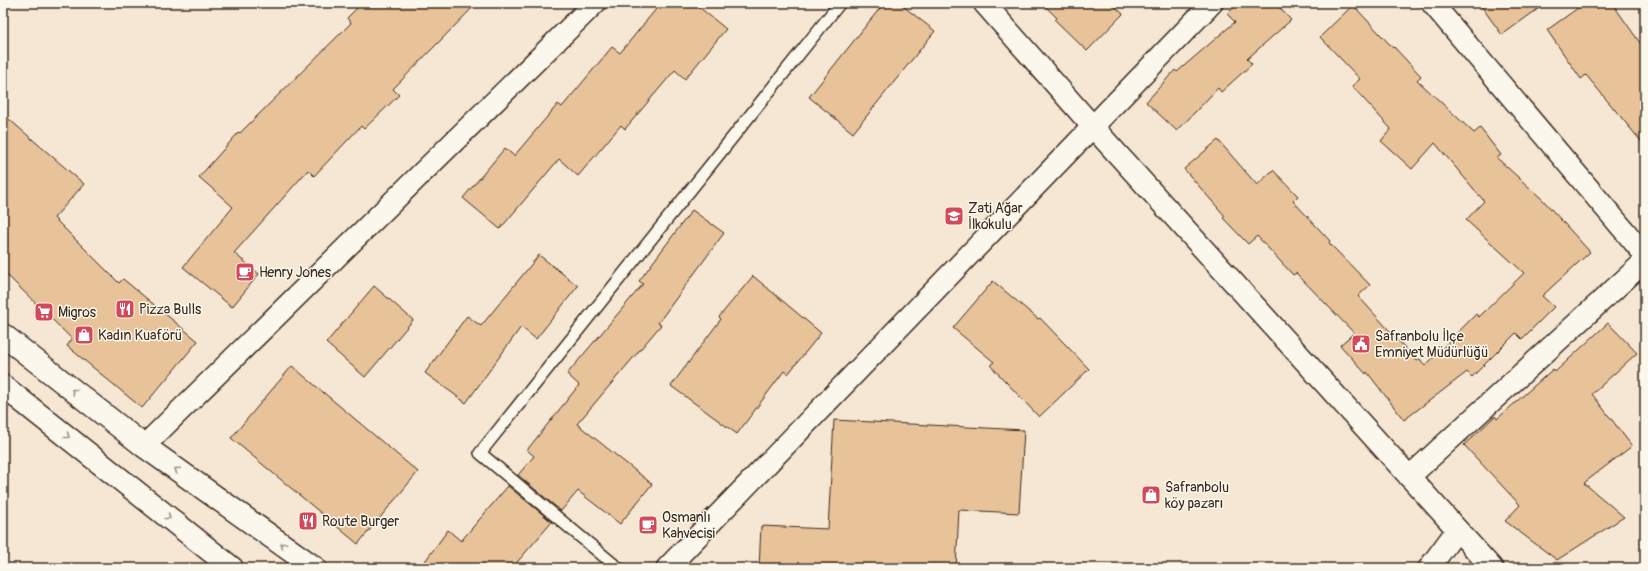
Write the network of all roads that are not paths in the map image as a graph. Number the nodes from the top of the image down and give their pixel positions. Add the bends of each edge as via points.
1 (595, 3) edge
2 (840, 3) edge
3 (984, 3) edge
4 (1212, 3) edge
5 (1432, 3) edge
6 (1093, 127) junction
7 (1645, 254) edge
8 (1645, 262) edge
9 (3, 335) edge
10 (3, 386) edge
11 (144, 446) junction
12 (1409, 476) junction
13 (1457, 530) junction
14 (232, 568) edge
15 (315, 568) edge
16 (618, 568) edge
17 (667, 568) edge
18 (1429, 568) edge
19 (1492, 568) edge

1 - 11 street
2 - 16 lane via 480,453
3 - 6 street
4 - 6 street
5 - 7 street
6 - 12 street
6 - 17 street
8 - 12 street
11 -> 9 street
10 -> 14 street
15 -> 11 street
12 - 13 street
13 - 18 street
13 - 19 street

